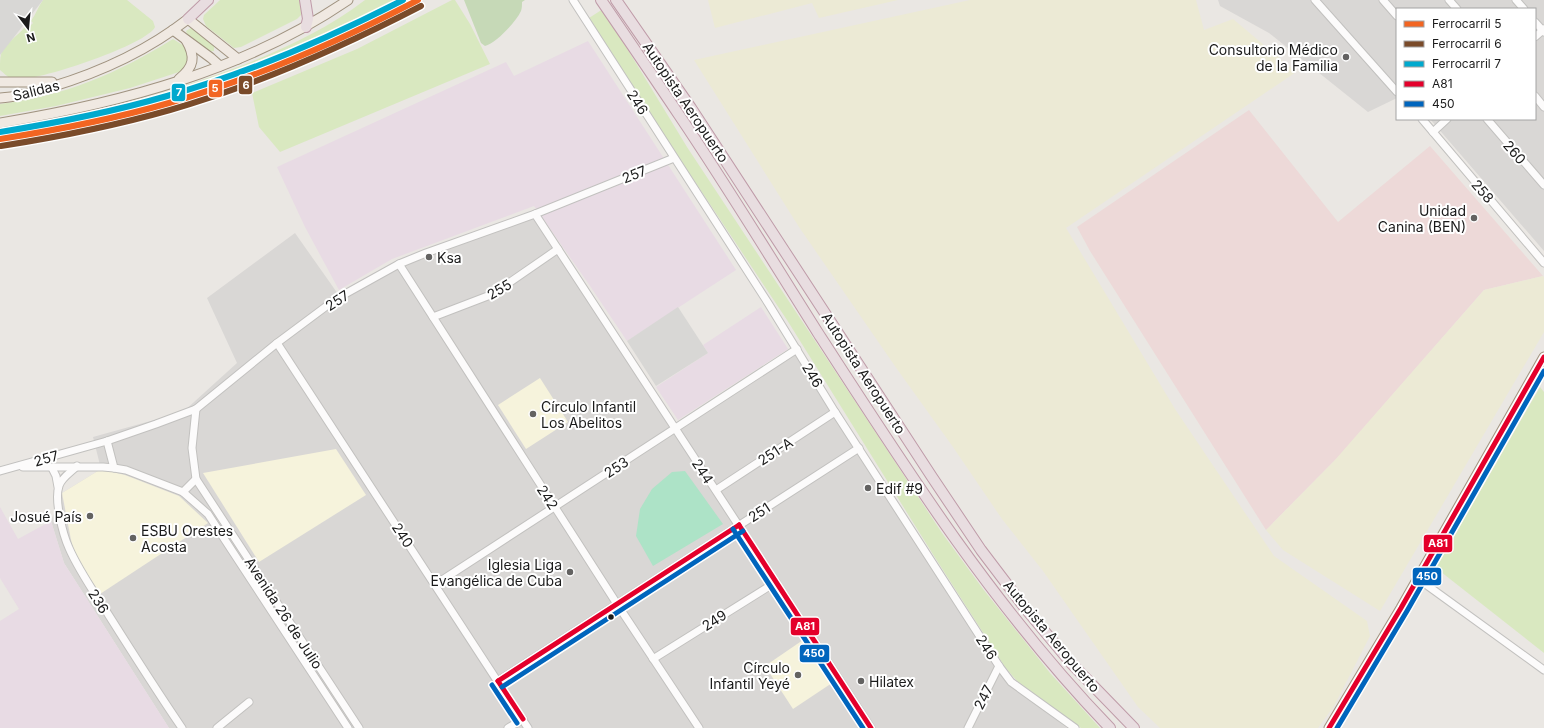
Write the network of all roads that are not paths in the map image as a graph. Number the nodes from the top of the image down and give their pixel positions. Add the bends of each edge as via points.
1 (208, 0) edge
2 (305, 0) edge
3 (348, 0) edge
4 (573, 0) edge
5 (601, 0) edge
6 (616, 0) edge
7 (1315, 0) edge
8 (1383, 0) edge
9 (1449, 0) edge
10 (1516, 0) edge
11 (1456, 8) edge
12 (1523, 8) edge
13 (1396, 15) edge
14 (188, 19) junction
15 (1536, 23) edge
16 (306, 27) junction
17 (173, 30) junction
18 (1544, 30) edge
19 (1536, 37) edge
20 (186, 39) junction
21 (238, 59) junction
22 (220, 66) junction
23 (72, 80) junction
24 (0, 82) edge
25 (174, 82) junction
26 (1396, 91) edge
27 (1536, 97) edge
28 (0, 98) edge
29 (1544, 107) edge
30 (1423, 120) edge
31 (1446, 120) edge
32 (1488, 120) edge
33 (0, 123) edge
34 (1433, 132) junction
35 (674, 158) junction
36 (1544, 185) edge
37 (535, 214) junction
38 (558, 249) junction
39 (1544, 263) edge
40 (399, 264) junction
41 (433, 317) junction
42 (277, 343) junction
43 (797, 349) junction
44 (1544, 357) edge
45 (196, 408) junction
46 (835, 412) junction
47 (675, 428) junction
48 (107, 441) junction
49 (858, 448) junction
50 (16, 466) junction
51 (77, 466) junction
52 (52, 468) junction
53 (114, 468) junction
54 (0, 471) edge
55 (196, 479) junction
56 (58, 487) junction
57 (716, 490) junction
58 (182, 492) junction
59 (554, 507) junction
60 (739, 525) junction
61 (1417, 578) junction
62 (776, 582) junction
63 (436, 584) junction
64 (617, 604) junction
65 (653, 659) junction
66 (314, 660) junction
67 (307, 665) junction
68 (999, 666) junction
69 (1544, 670) edge
70 (498, 680) junction
71 (333, 689) junction
72 (326, 694) junction
73 (249, 702) dead end
74 (522, 719) junction
75 (182, 728) edge
76 (217, 728) edge
77 (348, 728) edge
78 (359, 728) edge
79 (508, 728) edge
80 (528, 728) edge
81 (699, 728) edge
82 (871, 728) edge
83 (968, 728) edge
84 (1075, 728) edge
85 (1110, 728) edge
86 (1134, 728) edge
87 (1329, 728) edge

1 - 14 highway
2 - 16 highway via 308,14
3 - 16 main road
4 - 35 street, 246
5 - 85 highway, Autopista Aeropuerto via 680,116 858,395 965,554 1013,617
6 - 86 highway, Autopista Aeropuerto via 691,108 981,550 1071,663
7 - 26 street
8 - 13 street
9 - 11 street
10 - 12 street
14 - 17 main road
14 - 21 main road
15 - 18 street
16 - 21 main road
17 - 20 main road
17 - 23 main road via 132,55
18 - 19 street
20 - 22 main road
20 - 25 main road via 193,60 187,73
21 - 22 main road
22 - 25 main road
23 - 24 main road via 43,83
23 - 28 main road, Salidas
25 - 33 main road via 89,107
27 - 29 street
30 - 34 street, 258
31 - 34 street
32 - 36 street, 260
34 - 39 street, 258
35 - 37 street, 257
35 - 43 street, 246
37 - 38 street, 244
37 - 40 street, 257
38 - 41 street, 255 via 493,294
38 - 47 street, 244
40 - 41 street, 242
40 - 42 street, 257 via 336,299
41 - 59 street, 242
42 - 45 street, 257
42 - 63 street, 240
43 - 46 street, 246
43 - 47 street, 253
44 - 61 main road
45 - 48 street, 257
45 - 55 street, Avenida 26 de Julio via 192,448
46 - 49 street, 246
46 - 57 street, 251-A
47 - 57 street, 244
47 - 59 street, 253
48 - 50 street, 257
48 - 53 street
49 - 60 street, 251
49 - 68 street, 246
50 - 52 street, 257
50 - 54 street, 257
51 - 52 street, 257
51 - 53 street, Avenida 26 de Julio
51 - 56 street
52 - 56 street, 236
53 - 58 street, Avenida 26 de Julio via 126,470
55 - 58 street
55 - 66 street, Avenida 26 de Julio
56 - 75 street, 236 via 62,529 79,569
57 - 60 street, 244
58 - 67 street, Avenida 26 de Julio via 208,514
59 - 63 street, 253
59 - 64 street, 242
60 - 62 street, 244
60 - 64 street, 251
61 - 69 street
61 - 87 main road
62 - 65 street, 249
62 - 82 street, 244
63 - 70 street, 240
64 - 65 street, 242
64 - 70 street, 251
65 - 81 street, 242
66 - 67 street
66 - 71 street, Avenida 26 de Julio
67 - 72 street, Avenida 26 de Julio
68 - 83 street, 247
68 - 84 street, 246 via 1011,682
70 - 74 street, 240
71 - 72 street
71 - 78 street, Avenida 26 de Julio
72 - 77 street, Avenida 26 de Julio
73 - 76 street
74 - 79 street
74 - 80 street, 240

